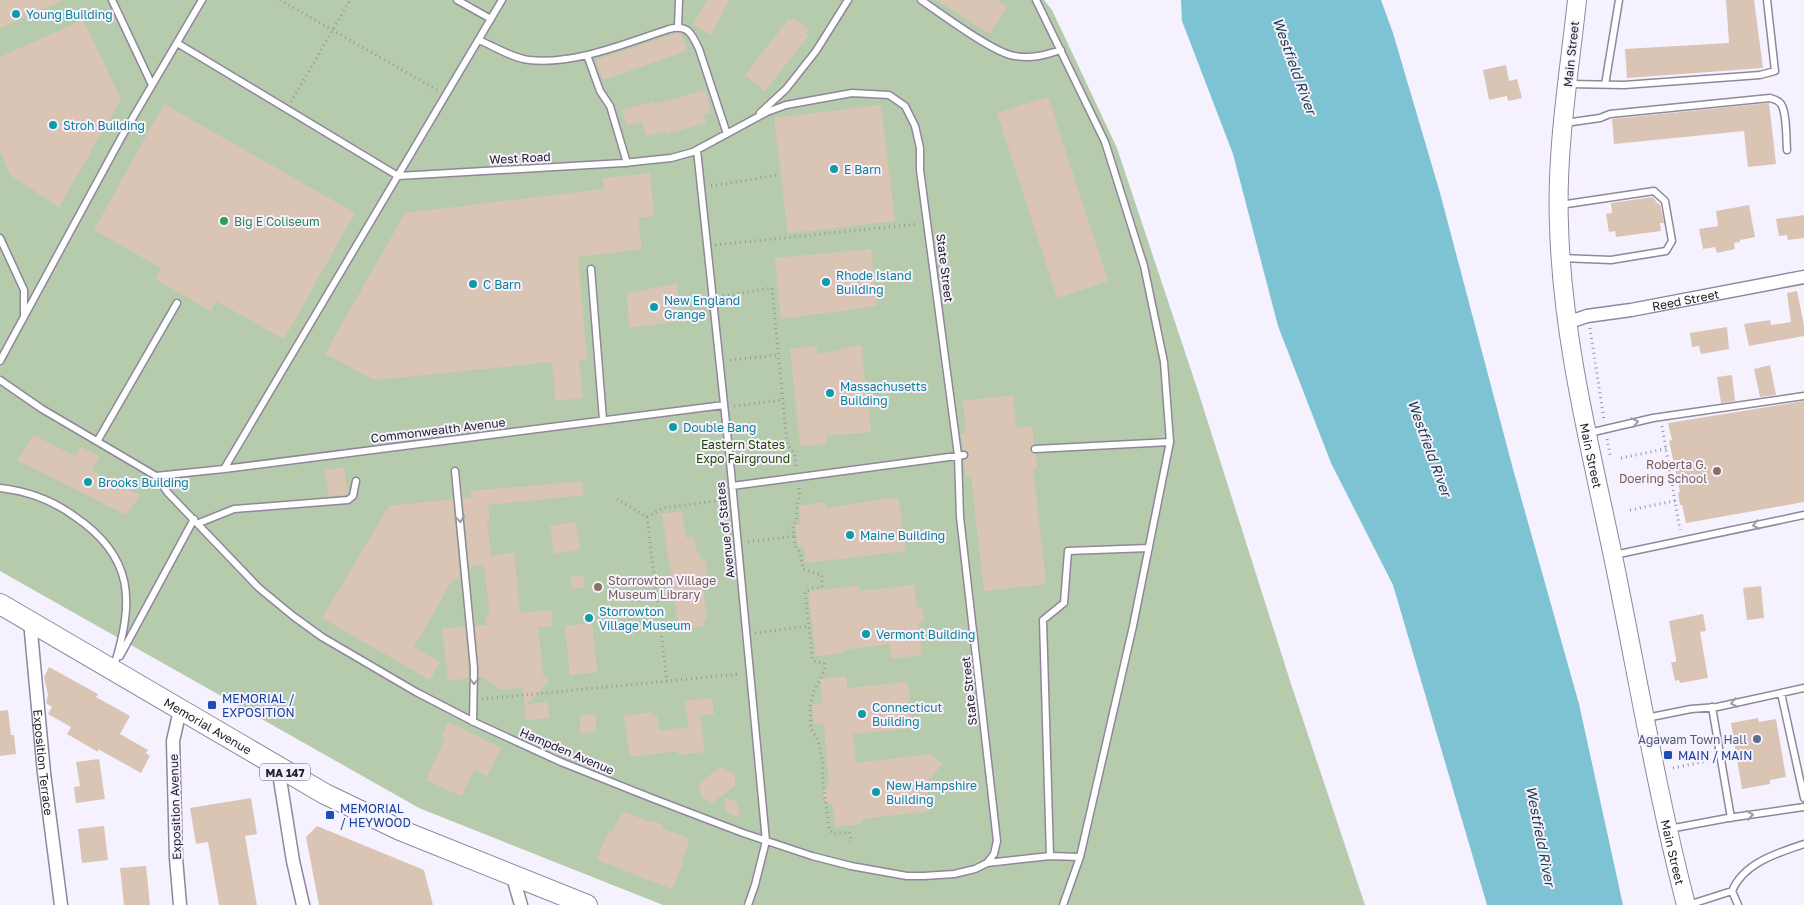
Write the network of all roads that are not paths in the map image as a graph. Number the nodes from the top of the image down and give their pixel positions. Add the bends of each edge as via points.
1 (112, 0) edge
2 (202, 0) edge
3 (457, 0) edge
4 (502, 0) edge
5 (679, 0) edge
6 (848, 0) edge
7 (921, 0) edge
8 (1036, 0) edge
9 (1577, 0) edge
10 (1619, 0) edge
11 (1768, 0) edge
12 (491, 19) junction
13 (678, 27) junction
14 (479, 40) junction
15 (177, 43) junction
16 (1061, 50) junction
17 (587, 55) junction
18 (1568, 84) junction
19 (152, 85) junction
20 (1605, 85) junction
21 (889, 95) joint
22 (756, 117) junction
23 (1564, 124) junction
24 (727, 134) junction
25 (697, 150) junction
26 (1787, 150) dead end
27 (627, 163) junction
28 (398, 176) junction
29 (1558, 205) junction
30 (0, 238) edge
31 (1560, 258) junction
32 (591, 269) dead end
33 (1804, 277) edge
34 (177, 302) dead end
35 (24, 316) junction
36 (1567, 323) junction
37 (0, 361) edge
38 (0, 380) edge
39 (1804, 396) edge
40 (724, 406) junction
41 (602, 420) junction
42 (1588, 433) junction
43 (98, 440) junction
44 (1170, 442) junction
45 (1035, 448) dead end
46 (961, 455) junction
47 (224, 468) junction
48 (455, 471) dead end
49 (156, 476) junction
50 (356, 481) dead end
51 (732, 486) junction
52 (0, 488) edge
53 (1804, 515) edge
54 (197, 521) junction
55 (1149, 548) junction
56 (1613, 555) junction
57 (0, 604) edge
58 (30, 621) junction
59 (112, 670) junction
60 (1804, 688) edge
61 (1782, 693) junction
62 (1712, 708) junction
63 (180, 710) junction
64 (1645, 718) junction
65 (473, 722) junction
66 (278, 768) junction
67 (1804, 798) edge
68 (1804, 807) edge
69 (1731, 818) junction
70 (1668, 829) junction
71 (766, 841) junction
72 (1804, 844) edge
73 (1050, 856) junction
74 (1080, 857) junction
75 (987, 863) junction
76 (512, 874) junction
77 (1732, 891) junction
78 (62, 905) edge
79 (180, 905) edge
80 (302, 905) edge
81 (520, 905) edge
82 (588, 905) edge
83 (748, 905) edge
84 (1063, 905) edge
85 (1687, 905) edge
86 (1738, 905) edge

1 - 19 lane
2 - 15 lane
3 - 12 lane
4 - 12 lane
5 - 13 lane
6 - 22 lane via 816,51 786,89
7 - 16 lane via 990,46 1012,56 1037,58
8 - 16 lane
9 - 18 main road, Main Street
10 - 20 lane
11 - 20 lane via 1775,71 1760,75
12 - 14 lane
13 - 17 lane
13 - 24 lane via 685,28 693,36
14 - 17 lane via 518,58 530,60
14 - 28 lane
15 - 19 lane
15 - 28 lane
16 - 44 lane via 1105,142 1144,266 1164,362
17 - 27 lane via 600,91 610,106
18 - 20 lane
18 - 23 main road, Main Street
19 - 35 lane
21 - 22 lane, West Road via 852,93 786,105
21 - 46 lane, State Street via 905,106 915,126 920,148 920,170
22 - 24 lane, West Road
23 - 26 lane via 1610,114 1770,98 1781,104
23 - 29 main road, Main Street
24 - 25 lane, West Road
25 - 27 lane, West Road via 671,158
25 - 40 lane, Avenue of States
27 - 28 lane, West Road
28 - 47 lane
29 - 31 main road, Main Street
29 - 31 lane via 1654,191 1665,201 1672,241 1666,251 1638,256 1611,260
30 - 35 lane via 24,290
31 - 36 main road, Main Street
32 - 41 lane
33 - 36 street, Reed Street via 1587,316
34 - 43 lane
35 - 37 lane
36 - 42 main road, Main Street
38 - 43 lane
42 -> 39 lane via 1653,418
40 - 41 lane, Commonwealth Avenue
40 - 51 lane, Avenue of States
41 - 47 lane, Commonwealth Avenue
42 - 56 main road, Main Street
43 - 49 lane
44 - 45 lane
44 - 55 lane
46 - 51 lane
46 - 75 lane, State Street via 960,517 997,841 994,854
47 - 49 lane, Commonwealth Avenue
48 -> 65 lane via 474,668
49 - 54 lane, Hampden Avenue via 168,493
50 - 54 lane via 353,496 348,500 234,509
51 - 71 lane, Avenue of States
52 - 59 lane via 28,493 64,509 94,530 115,555 125,583 126,610 122,639
53 -> 56 lane
54 - 59 lane
54 - 65 lane, Hampden Avenue via 259,588 293,616 366,663
55 - 73 lane via 1068,550 1064,603 1043,620
55 - 74 lane
56 - 64 main road, Main Street
57 - 58 main road, Memorial Avenue / MA 147
58 - 59 main road, Memorial Avenue / MA 147
58 - 78 street, Exposition Terrace via 44,773
59 - 63 main road, Memorial Avenue / MA 147
60 - 61 lane
61 -> 62 lane
61 - 67 lane
62 - 64 lane
62 - 69 lane
63 - 66 main road, Memorial Avenue / MA 147
63 - 79 street, Exposition Avenue via 173,741
64 - 70 main road, Main Street
65 - 71 lane, Hampden Avenue via 561,762
66 - 76 main road, Memorial Avenue / MA 147 via 378,820
66 - 80 street
69 -> 68 lane
69 - 70 lane
70 - 85 main road, Main Street
71 - 75 lane, Hampden Avenue via 851,866 907,876 954,874
71 - 83 lane, Avenue of States
72 - 77 lane via 1758,863 1736,881
73 - 74 lane, Hampden Avenue
73 - 75 lane, Hampden Avenue
74 - 84 lane
76 - 81 street
76 - 82 main road, Memorial Avenue / MA 147
77 - 85 lane
77 - 86 lane

